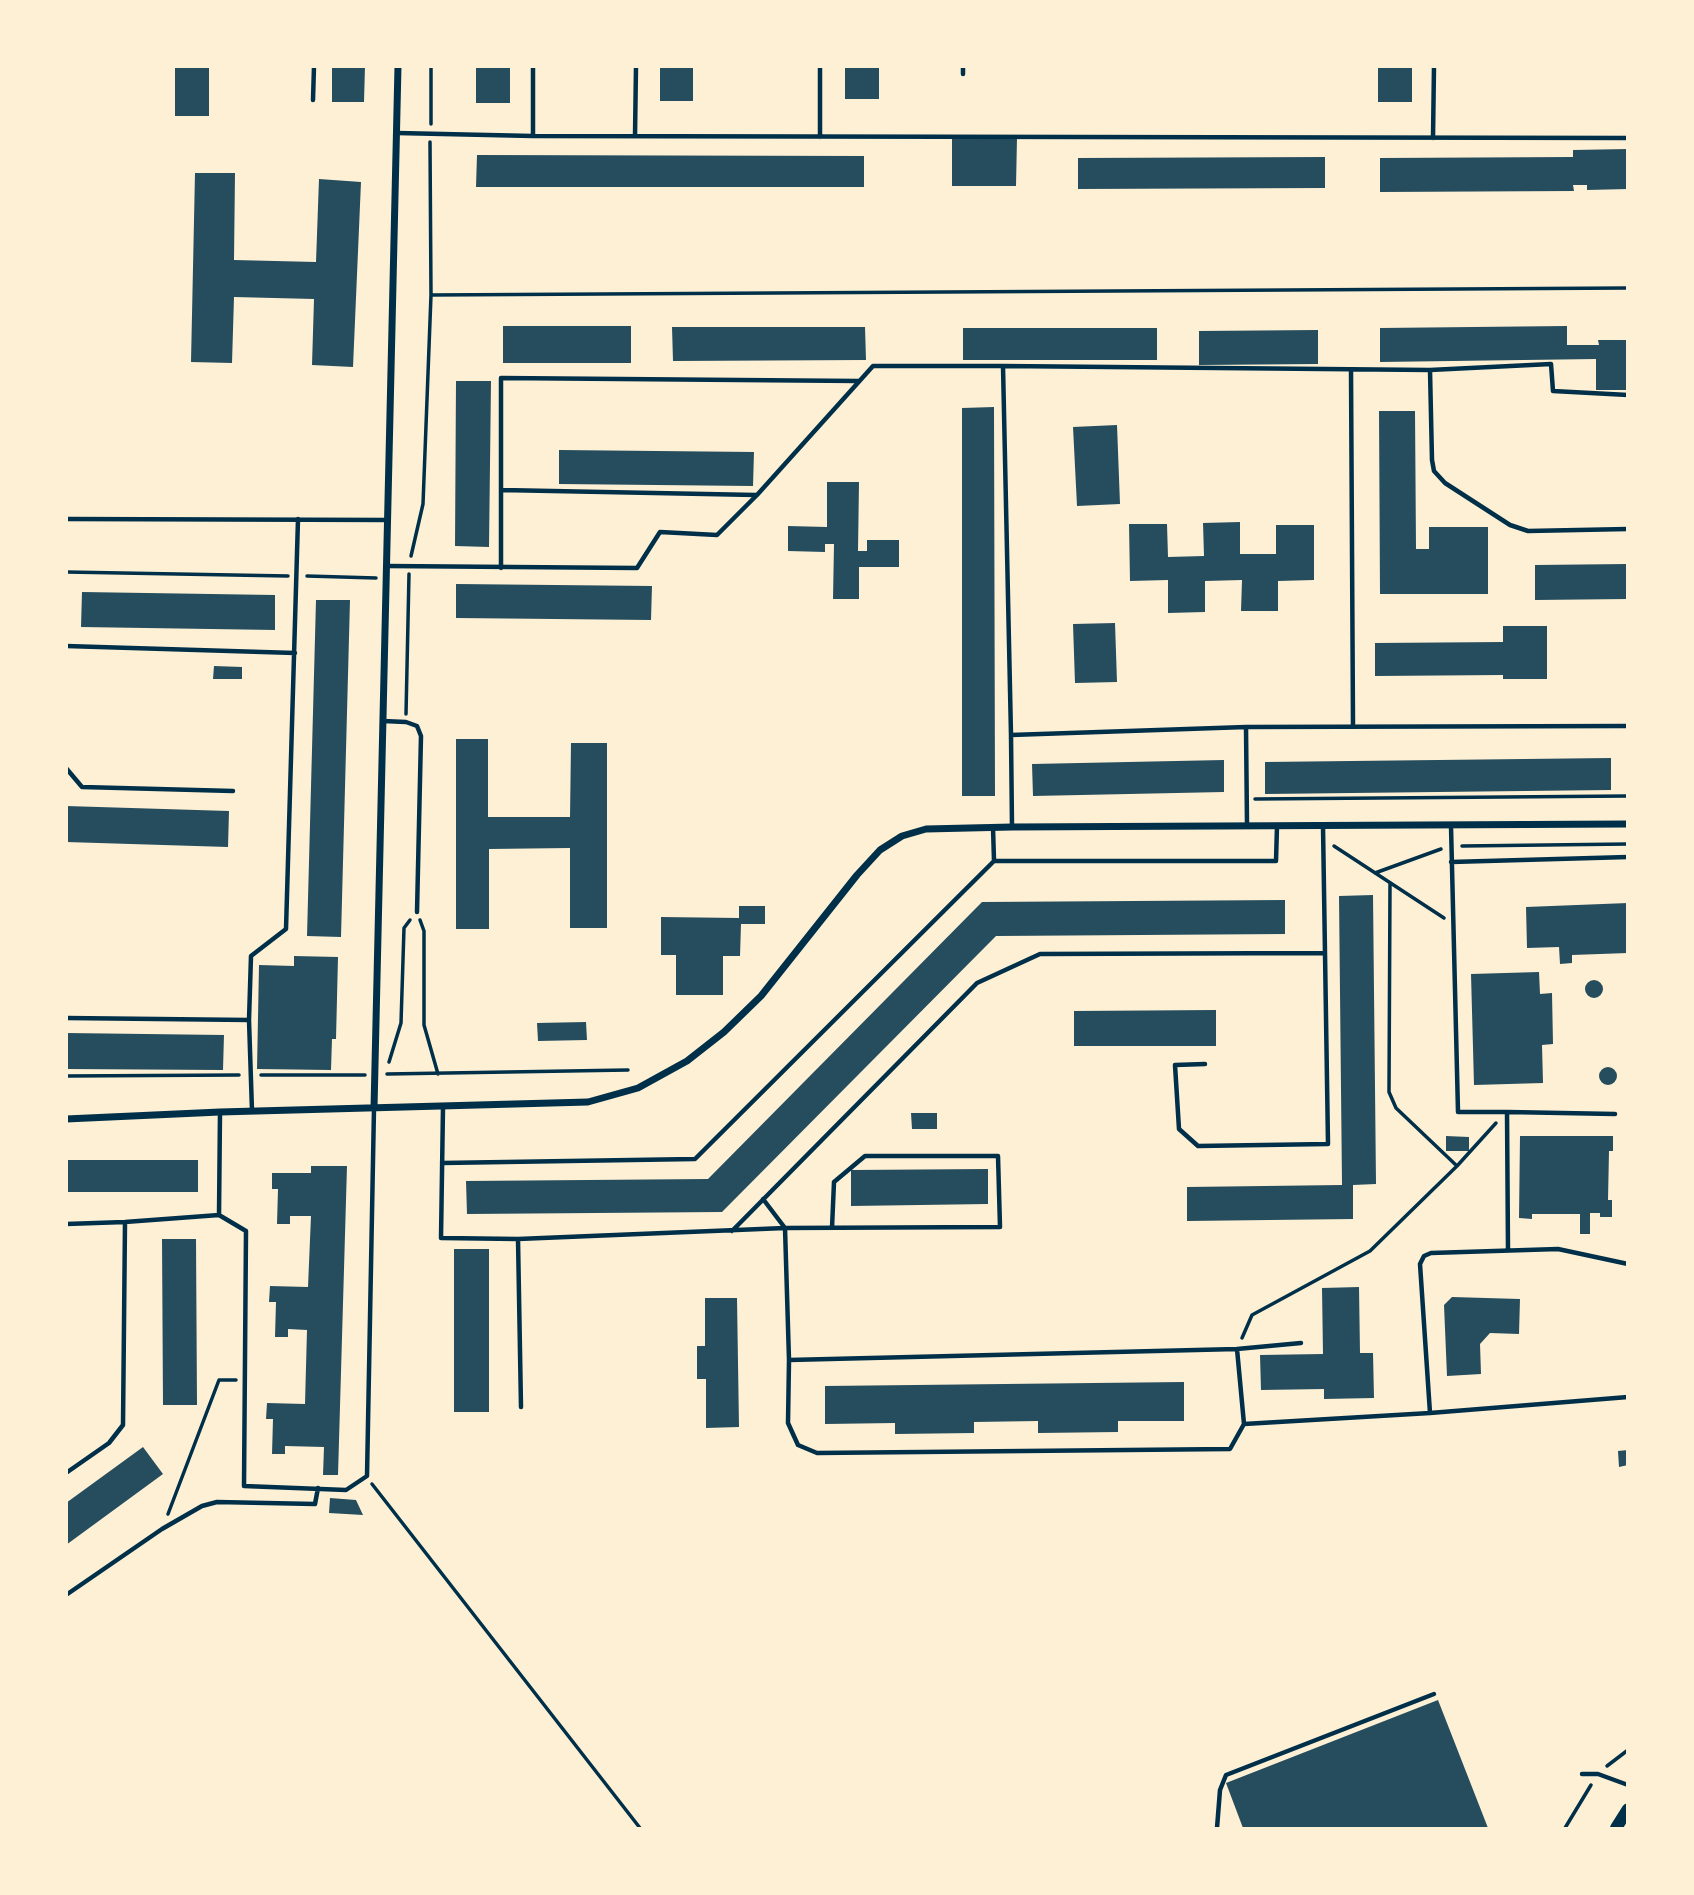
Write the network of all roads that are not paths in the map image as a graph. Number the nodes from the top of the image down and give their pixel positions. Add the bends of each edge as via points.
1 (314, 66) edge
2 (398, 66) edge
3 (533, 66) edge
4 (636, 66) edge
5 (820, 66) edge
6 (963, 66) edge
7 (1434, 66) edge
8 (963, 74) dead end
9 (313, 100) dead end
10 (396, 133) junction
11 (533, 136) junction
12 (635, 136) junction
13 (820, 137) junction
14 (1433, 138) junction
15 (1628, 138) edge
16 (1003, 366) junction
17 (1350, 370) junction
18 (1430, 370) junction
19 (859, 381) junction
20 (1628, 395) edge
21 (501, 490) junction
22 (757, 495) junction
23 (66, 519) edge
24 (298, 519) junction
25 (387, 520) junction
26 (1628, 529) edge
27 (386, 566) junction
28 (501, 568) junction
29 (66, 646) edge
30 (295, 653) junction
31 (383, 721) junction
32 (1353, 726) junction
33 (1628, 726) edge
34 (1245, 727) junction
35 (1011, 735) junction
36 (66, 768) edge
37 (233, 791) dead end
38 (1628, 824) edge
39 (1247, 825) junction
40 (1277, 826) junction
41 (1323, 826) junction
42 (1451, 826) junction
43 (993, 827) junction
44 (1013, 827) junction
45 (1628, 857) edge
46 (994, 861) junction
47 (1451, 862) junction
48 (417, 912) road end
49 (1325, 953) junction
50 (66, 1018) edge
51 (249, 1020) junction
52 (1205, 1064) dead end
53 (443, 1107) junction
54 (374, 1108) junction
55 (220, 1111) junction
56 (252, 1111) junction
57 (1507, 1112) junction
58 (1615, 1114) dead end
59 (66, 1119) edge
60 (442, 1163) junction
61 (764, 1199) junction
62 (219, 1215) junction
63 (125, 1222) junction
64 (66, 1224) edge
65 (785, 1228) junction
66 (832, 1228) junction
67 (731, 1231) junction
68 (518, 1238) junction
69 (1508, 1250) junction
70 (1628, 1264) edge
71 (1301, 1343) dead end
72 (1237, 1349) junction
73 (789, 1360) junction
74 (1628, 1397) edge
75 (521, 1406) dead end
76 (1430, 1413) junction
77 (1244, 1424) junction
78 (66, 1474) edge
79 (318, 1488) junction
80 (66, 1595) edge
81 (1434, 1694) dead end
82 (1582, 1774) dead end
83 (1628, 1785) edge
84 (1628, 1809) edge
85 (1217, 1829) edge
86 (1616, 1829) edge

1 - 9 lane
2 - 10 street
3 - 11 lane
4 - 12 lane
5 - 13 lane
6 - 8 lane
7 - 14 lane
10 - 11 lane
10 - 25 street
11 - 12 lane
12 - 13 lane
13 - 14 lane
14 - 15 lane
16 - 17 lane
16 - 19 lane via 873,366
16 - 35 lane
17 - 18 lane
17 - 32 lane
18 - 20 lane via 1551,364 1553,391
18 - 26 lane via 1432,460 1434,471 1445,483 1510,526 1528,531
19 - 21 lane via 501,378
19 - 22 lane
21 - 22 lane
21 - 28 lane
22 - 28 lane via 717,535 660,532 637,568
23 - 24 lane
24 - 25 lane
24 - 30 lane
25 - 27 street
27 - 28 lane
27 - 31 street
29 - 30 lane
30 - 51 lane via 286,929 251,956
31 - 48 lane via 406,722 416,726 421,736
31 - 54 street
32 - 33 lane
32 - 34 lane
34 - 35 lane
34 - 39 lane
35 - 44 lane
36 - 37 lane via 82,787
38 - 42 street
39 - 40 street
39 - 44 street
40 - 41 street
40 - 46 lane via 1276,861
41 - 42 street
41 - 49 lane
42 - 47 lane
43 - 44 street
43 - 46 lane
43 - 53 street via 926,829 902,836 880,850 761,996 687,1061 638,1088 588,1102
45 - 47 lane
46 - 60 lane via 695,1159
47 - 57 lane via 1458,1112
49 - 52 lane via 1328,1144 1198,1146 1179,1129 1175,1065
49 - 61 lane via 1040,954 977,983
50 - 51 lane
51 - 56 lane
53 - 54 street
53 - 60 lane
54 - 56 street
54 - 79 lane via 367,1476 346,1490
55 - 56 street
55 - 59 street
55 - 62 lane
57 - 58 lane
57 - 69 lane
60 - 68 lane via 442,1238
61 - 65 lane
61 - 67 lane
62 - 63 lane
62 - 79 lane via 246,1231 244,1486
63 - 64 lane
63 - 78 lane via 123,1424 109,1443
65 - 66 lane
65 - 67 lane
65 - 73 lane
66 - 66 lane via 834,1182 865,1156 998,1156 1000,1227
67 - 68 lane
68 - 75 lane
69 - 70 lane via 1558,1249
69 - 76 lane via 1431,1253 1420,1264
71 - 72 lane
72 - 73 lane
72 - 77 lane
73 - 77 lane via 788,1423 798,1445 817,1454 1230,1449
74 - 76 lane
76 - 77 lane
79 - 80 lane via 315,1504 217,1502 202,1506
81 - 85 lane via 1226,1775
82 - 83 lane via 1598,1774
84 - 86 main road

